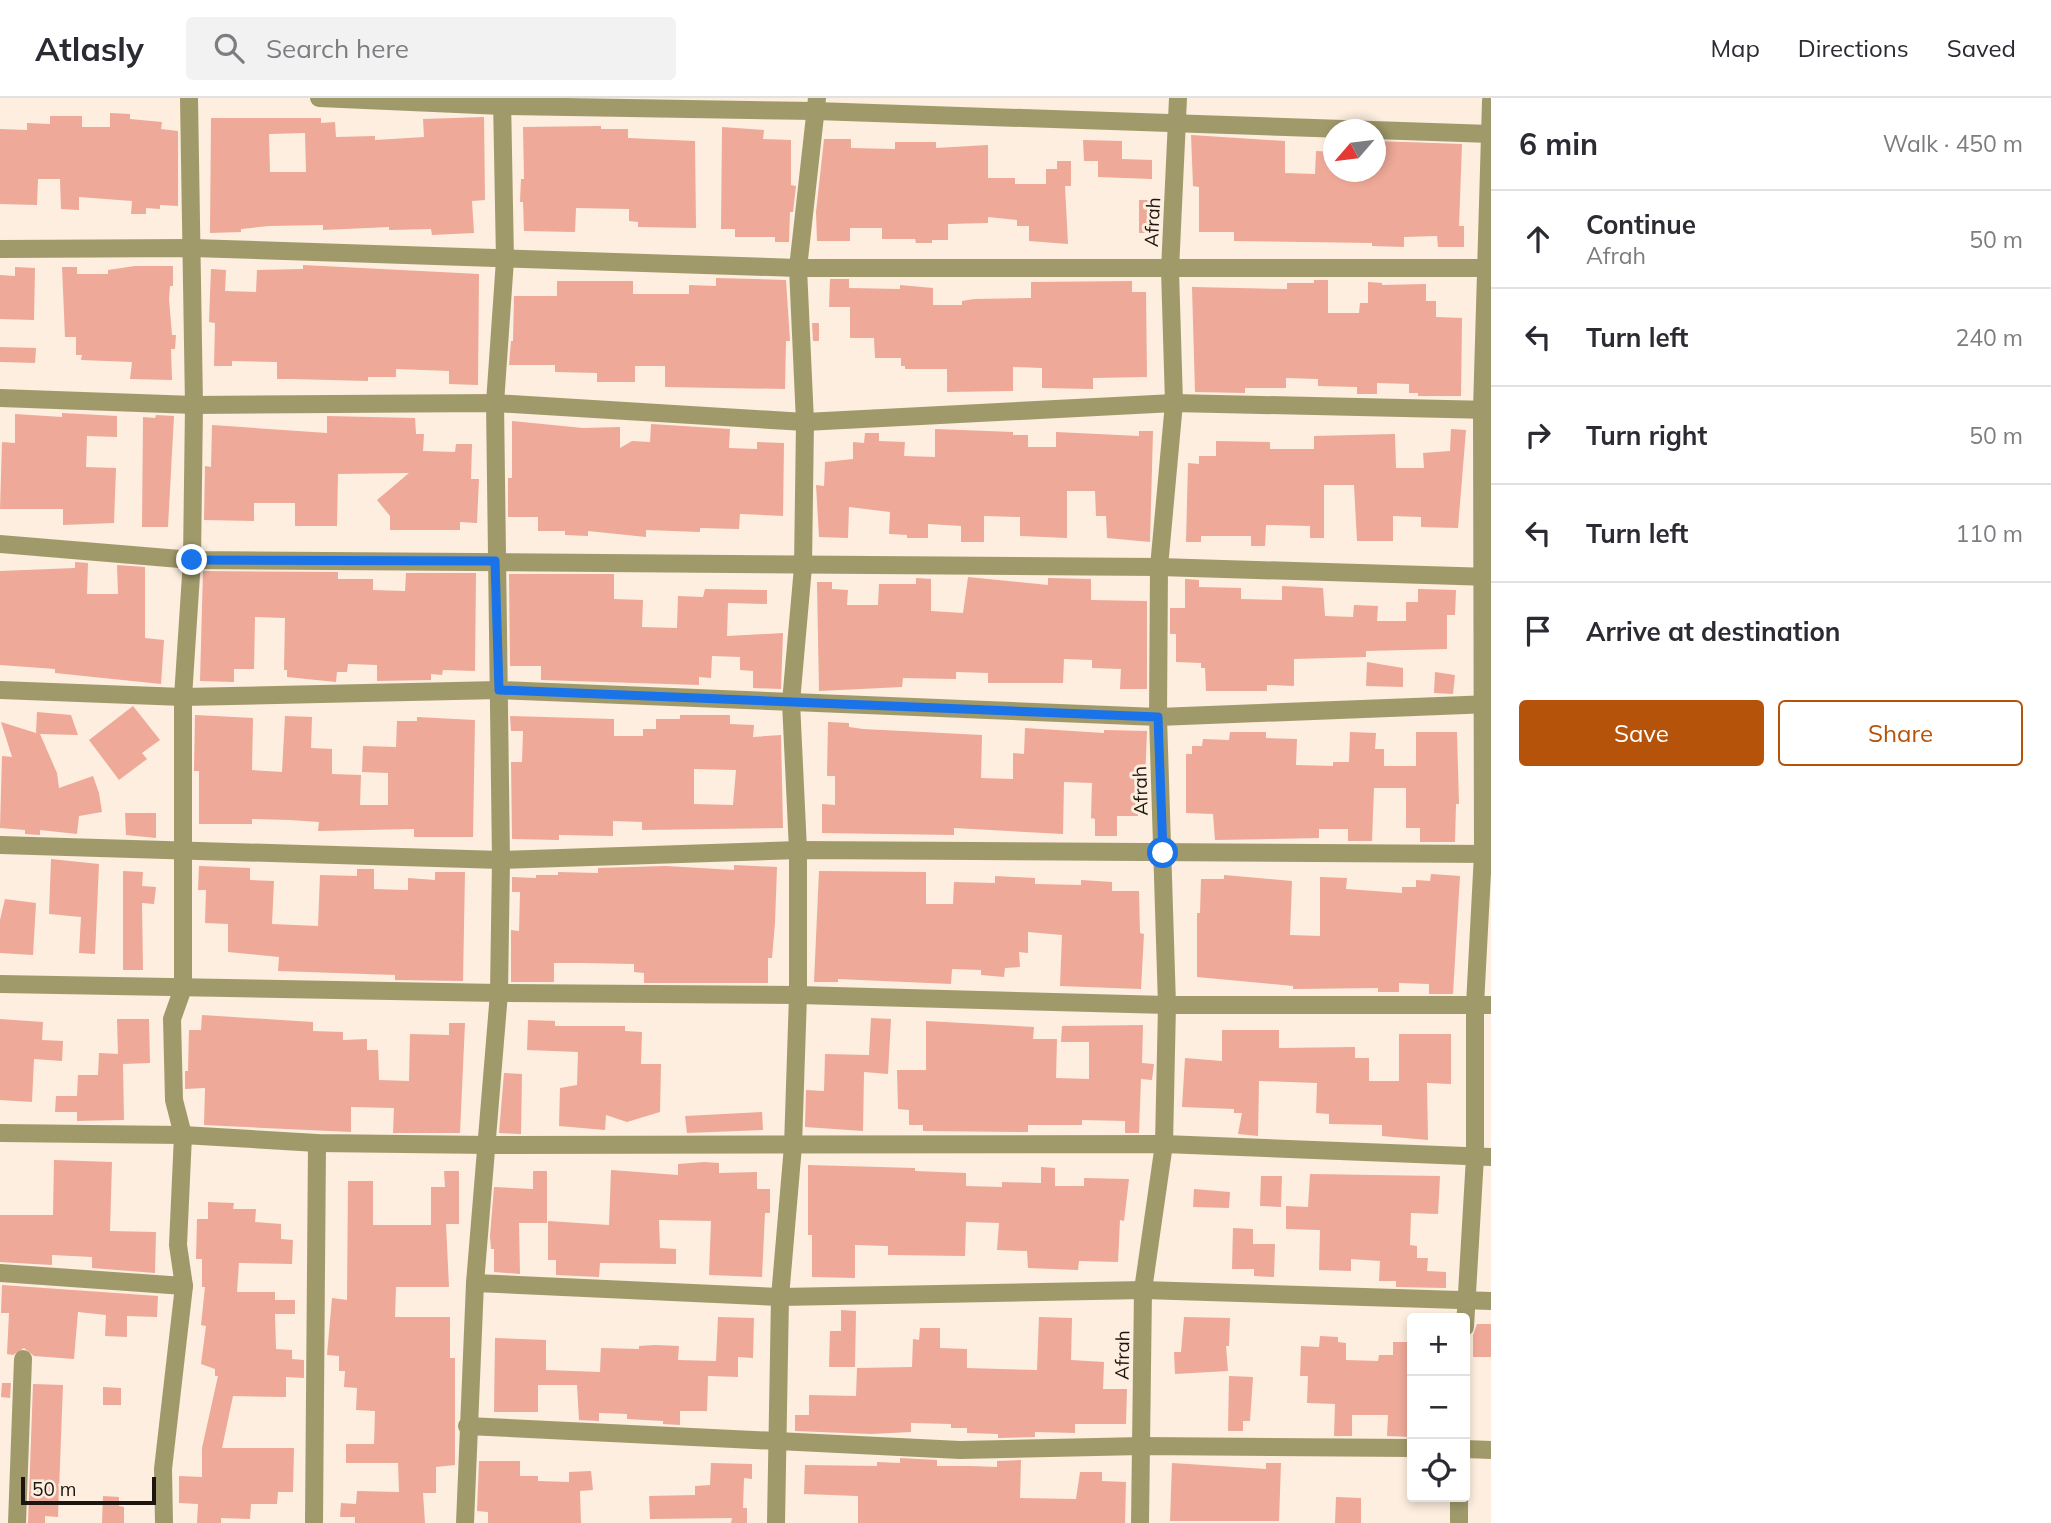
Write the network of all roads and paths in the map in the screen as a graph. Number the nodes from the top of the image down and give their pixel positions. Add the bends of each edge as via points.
1 (189, 98) edge
2 (319, 98) edge
3 (1178, 98) edge
4 (1491, 101) edge
5 (502, 102) edge
6 (816, 105) edge
7 (1179, 122) junction
8 (1490, 134) edge
9 (0, 248) edge
10 (193, 248) junction
11 (505, 260) junction
12 (798, 268) junction
13 (1488, 268) edge
14 (1170, 270) junction
15 (0, 398) edge
16 (495, 403) junction
17 (1174, 403) junction
18 (194, 404) junction
19 (1487, 410) edge
20 (805, 422) junction
21 (0, 544) edge
22 (192, 560) junction
23 (495, 561) junction
24 (803, 567) junction
25 (1159, 567) junction
26 (1486, 577) edge
27 (0, 690) edge
28 (499, 690) junction
29 (183, 697) junction
30 (791, 702) junction
31 (1486, 704) edge
32 (1158, 717) junction
33 (0, 845) edge
34 (185, 850) junction
35 (798, 850) junction
36 (1163, 853) junction
37 (1487, 854) edge
38 (501, 860) junction
39 (0, 984) edge
40 (183, 988) junction
41 (499, 993) junction
42 (798, 995) junction
43 (1167, 1005) junction
44 (1483, 1005) edge
45 (0, 1133) edge
46 (183, 1135) junction
47 (317, 1143) junction
48 (1164, 1143) junction
49 (489, 1145) junction
50 (793, 1146) junction
51 (1483, 1157) edge
52 (0, 1273) edge
53 (475, 1283) junction
54 (184, 1286) junction
55 (1143, 1290) junction
56 (780, 1297) junction
57 (1466, 1299) junction
58 (1491, 1301) edge
59 (1466, 1313) edge
60 (23, 1359) dead end
61 (467, 1426) junction
62 (778, 1440) junction
63 (1142, 1446) junction
64 (1407, 1448) edge
65 (1470, 1449) edge
66 (1491, 1450) edge
67 (1460, 1502) edge
68 (17, 1523) edge
69 (164, 1523) edge
70 (314, 1523) edge
71 (465, 1523) edge
72 (776, 1523) edge
73 (1140, 1523) edge
74 (1458, 1523) edge

1 - 10 street
2 - 5 street
3 - 7 street, Afrah
4 - 8 street
5 - 6 street
5 - 11 street
6 - 7 street
6 - 12 street
7 - 8 street
7 - 14 street, Afrah
8 - 13 street
9 - 10 street
10 - 11 street
10 - 18 street
11 - 12 street
11 - 16 street
12 - 14 street
12 - 20 street
13 - 14 street
13 - 19 street
14 - 17 street, Afrah
15 - 18 street
16 - 18 street
16 - 20 street
16 - 23 street
17 - 19 street
17 - 20 street
17 - 25 street, Afrah
18 - 22 street
19 - 26 street
20 - 24 street
21 - 22 street
22 - 23 street
22 - 29 street
23 - 24 street
23 - 28 street
24 - 25 street
24 - 30 street
25 - 26 street
25 - 32 street, Afrah
26 - 31 street
27 - 29 street
28 - 29 street
28 - 30 street
28 - 38 street
29 - 34 street
30 - 32 street
30 - 35 street
31 - 32 street
31 - 37 street
32 - 36 street, Afrah
33 - 34 street
34 - 38 street
34 - 40 street
35 - 36 street
35 - 38 street
35 - 42 street
36 - 37 street
36 - 43 street, Afrah
37 - 44 street
38 - 41 street
39 - 40 street
40 - 41 street
40 - 46 street via 172,1019 174,1100
41 - 42 street
41 - 49 street
42 - 43 street
42 - 50 street
43 - 44 street
43 - 48 street, Afrah
44 - 51 street
45 - 46 street
46 - 47 street
46 - 54 street via 178,1245
47 - 49 street
47 - 70 street
48 - 50 street
48 - 51 street
48 - 55 street, Afrah
49 - 50 street
49 - 53 street
50 - 56 street
51 - 57 street
52 - 54 street
53 - 56 street
53 - 61 street
54 - 69 street via 163,1469
55 - 56 street
55 - 57 street
55 - 63 street, Afrah
56 - 62 street
57 - 58 street
57 - 59 street
60 - 68 street
61 - 62 street
61 - 71 street
62 - 63 street via 960,1450
62 - 72 street
63 - 64 street
63 - 73 street, Afrah
65 - 66 street
67 - 74 street

